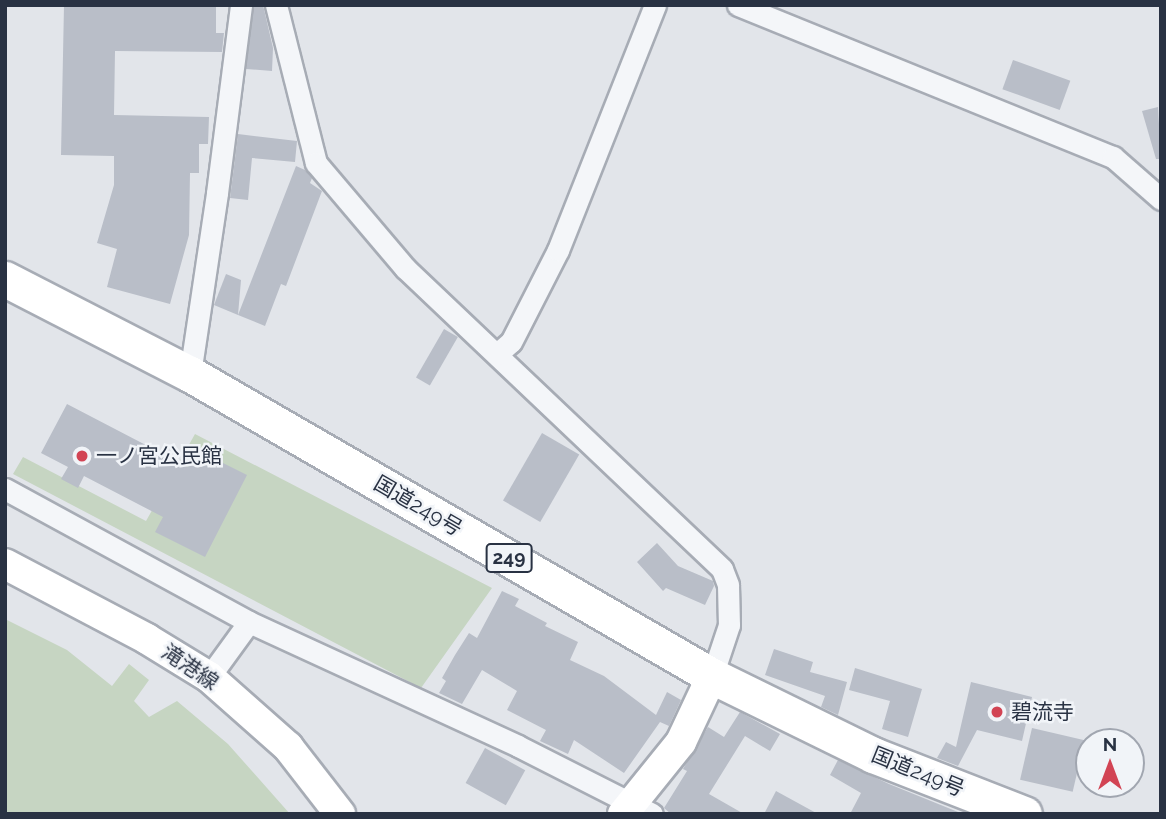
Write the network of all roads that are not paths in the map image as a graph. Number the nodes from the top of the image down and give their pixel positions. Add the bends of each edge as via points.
1 (241, 5) edge
2 (276, 5) edge
3 (655, 5) edge
4 (738, 5) edge
5 (1161, 199) edge
6 (5, 278) edge
7 (497, 354) junction
8 (190, 374) junction
9 (5, 489) edge
10 (5, 564) edge
11 (249, 622) junction
12 (712, 676) junction
13 (209, 677) junction
14 (636, 810) edge
15 (340, 814) edge
16 (1024, 814) edge

1 - 8 street
2 - 7 street via 316,163 405,268
3 - 7 street via 558,250 510,341
4 - 5 street via 1113,158
6 - 8 highway, 国道249号 / 249
7 - 12 street via 722,569 728,585 729,625
8 - 12 highway, 国道249号 / 249
9 - 11 street
10 - 13 main road, 滝港線
11 - 13 street
11 - 14 street
12 - 14 main road via 681,741
12 - 16 highway, 国道249号 / 249 via 873,755
13 - 15 main road, 滝港線 via 288,747

